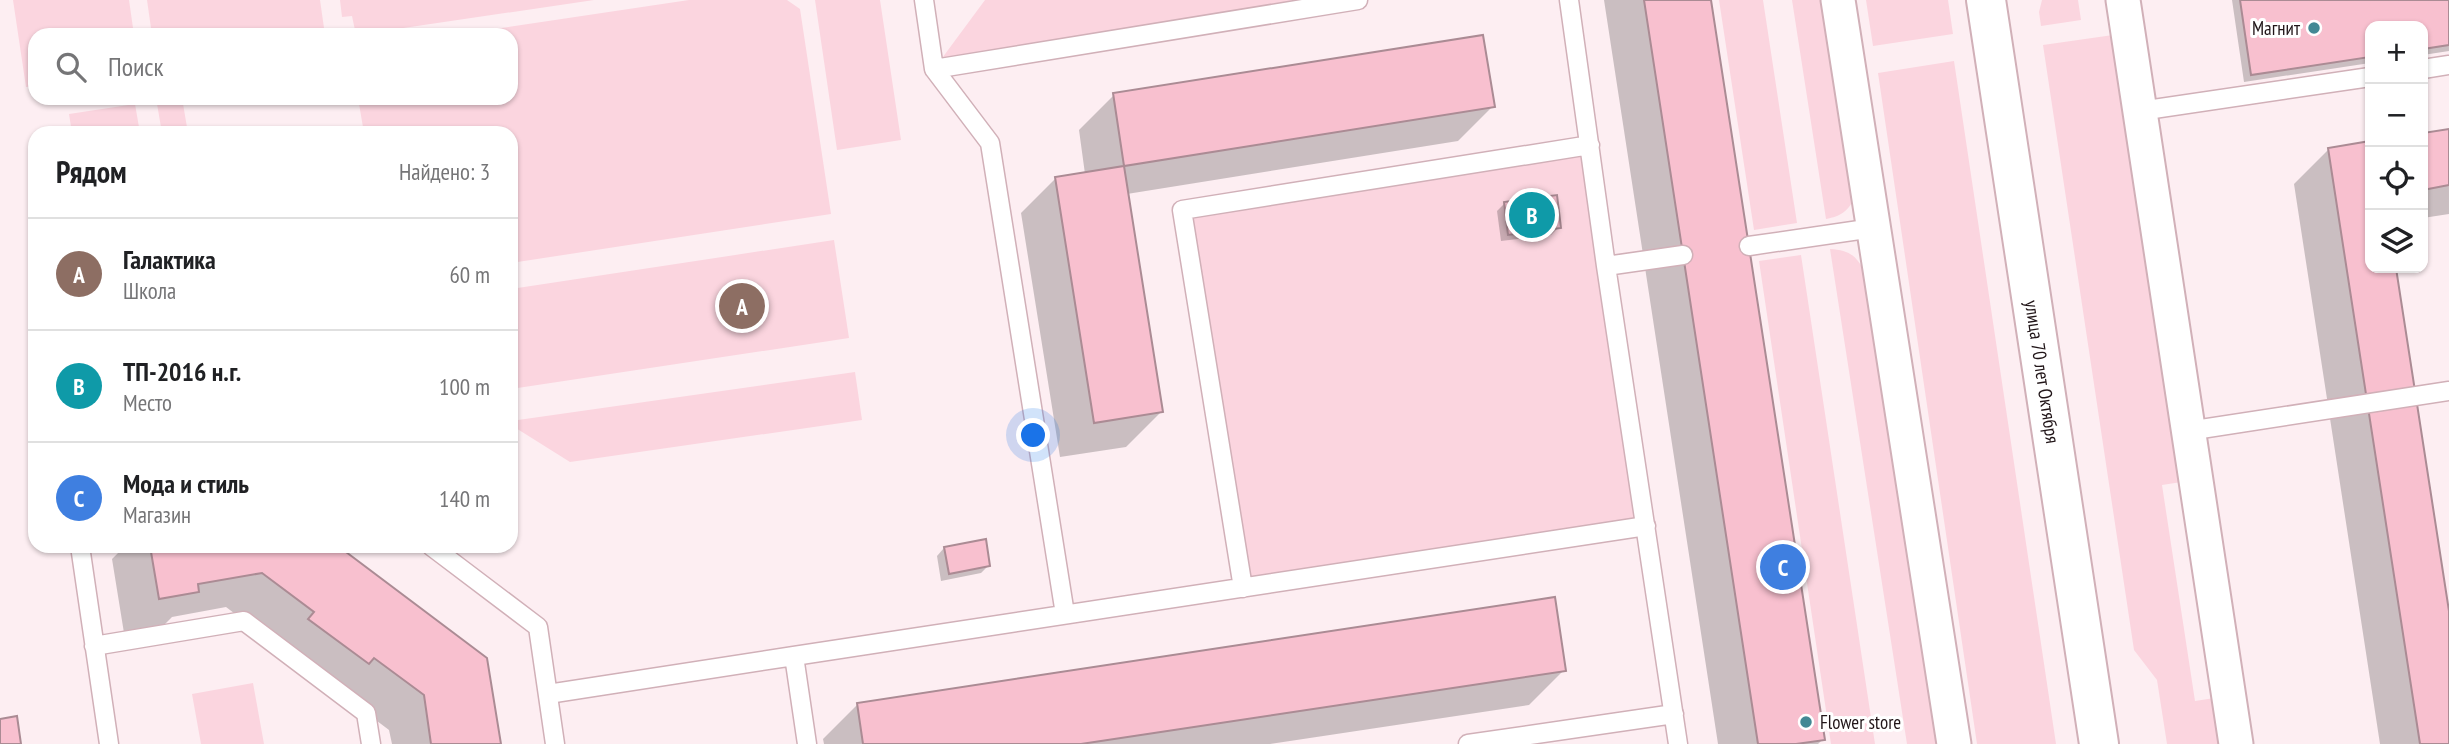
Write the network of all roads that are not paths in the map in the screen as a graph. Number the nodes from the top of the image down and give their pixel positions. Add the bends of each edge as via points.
1 (924, 0) edge
2 (1358, 0) edge
3 (1569, 0) edge
4 (1838, 0) edge
5 (1986, 0) edge
6 (2123, 0) edge
7 (2449, 65) edge
8 (934, 68) junction
9 (2428, 68) edge
10 (2365, 78) edge
11 (2140, 111) junction
12 (1590, 145) junction
13 (1873, 228) junction
14 (1749, 246) dead end
15 (1683, 255) dead end
16 (1606, 266) junction
17 (2449, 391) edge
18 (2188, 431) junction
19 (1646, 526) junction
20 (80, 553) edge
21 (440, 553) edge
22 (1242, 588) junction
23 (1065, 614) junction
24 (94, 646) junction
25 (794, 656) junction
26 (548, 694) junction
27 (1674, 714) junction
28 (109, 744) edge
29 (371, 744) edge
30 (555, 744) edge
31 (807, 744) edge
32 (1468, 744) edge
33 (1678, 744) edge
34 (1954, 744) edge
35 (2099, 744) edge
36 (2236, 744) edge

1 - 8 lane
2 - 8 lane
3 - 12 lane
4 - 13 street
5 - 35 main road, улица 70 лет Октября
6 - 11 street
7 - 9 lane
8 - 23 lane via 990,143
10 - 11 lane
11 - 18 street
12 - 16 lane
12 - 22 lane via 1182,209
13 - 14 lane
13 - 34 street
15 - 16 lane
16 - 19 lane
17 - 18 lane
18 - 36 street
19 - 22 lane
19 - 27 lane
20 - 24 lane
21 - 26 lane via 538,627
22 - 23 lane
23 - 25 lane
24 - 28 lane
24 - 29 lane via 244,621 366,712
25 - 26 lane
25 - 31 lane
26 - 30 lane
27 - 32 lane
27 - 33 lane

